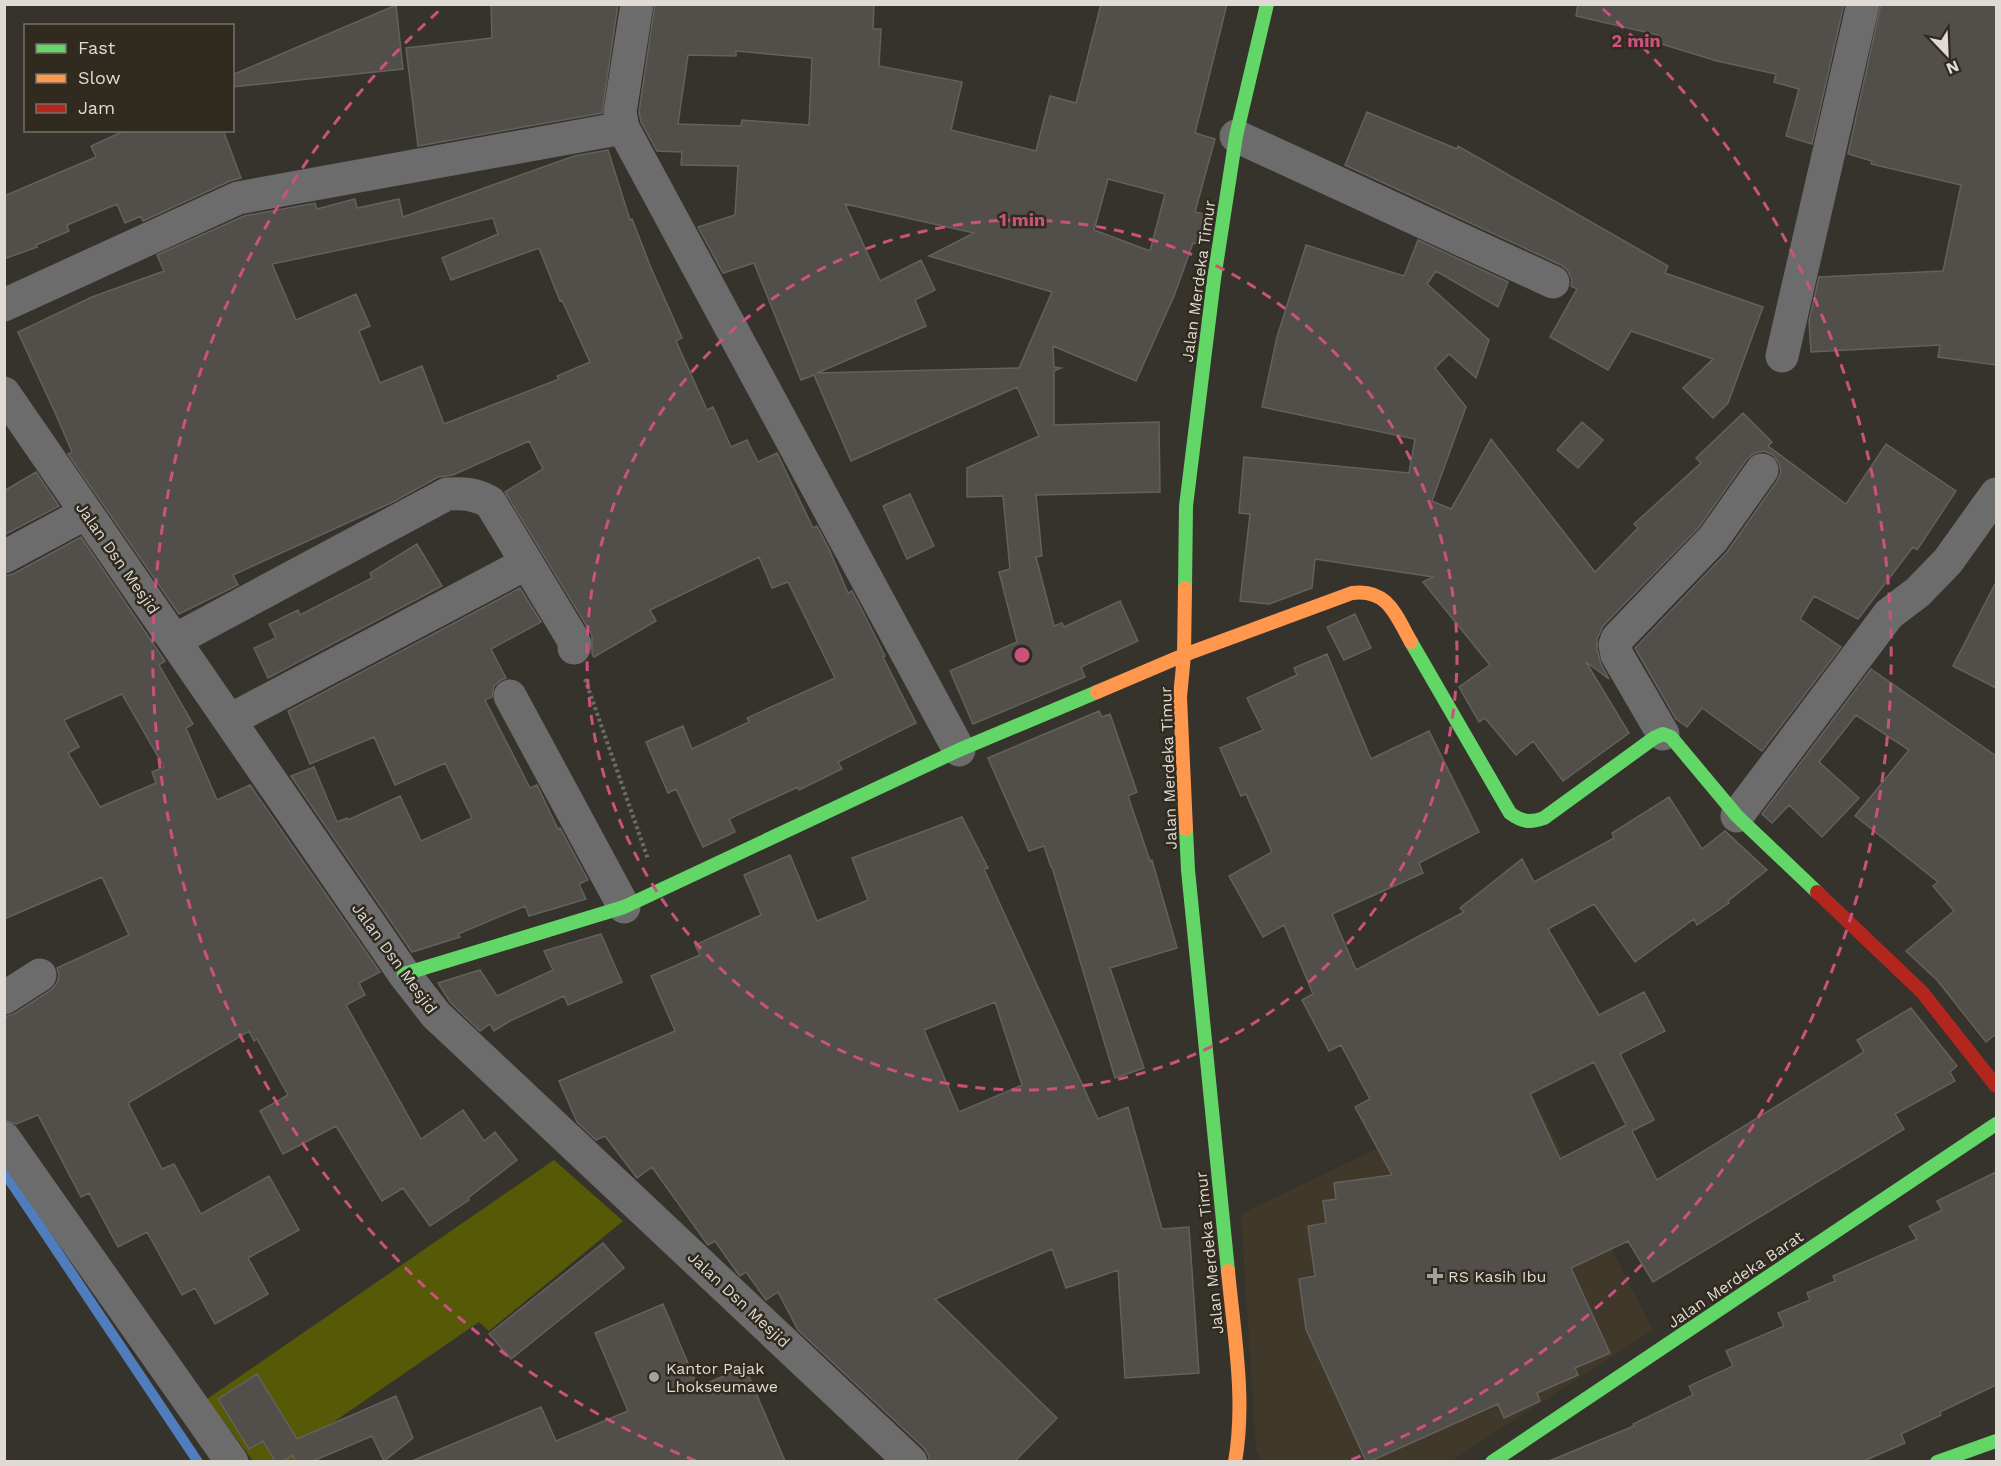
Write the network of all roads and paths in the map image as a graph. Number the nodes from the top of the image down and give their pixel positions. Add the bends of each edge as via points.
1 (637, 4) edge
2 (1267, 4) edge
3 (1863, 4) edge
4 (623, 128) junction
5 (1236, 136) junction
6 (1553, 282) dead end
7 (4, 305) edge
8 (1782, 356) dead end
9 (4, 393) edge
10 (1762, 470) dead end
11 (1996, 494) edge
12 (86, 513) junction
13 (4, 557) edge
14 (527, 563) junction
15 (175, 640) junction
16 (574, 648) joint
17 (1184, 655) junction
18 (510, 696) dead end
19 (230, 720) junction
20 (1663, 734) junction
21 (959, 750) junction
22 (1737, 816) junction
23 (659, 890) junction
24 (624, 907) junction
25 (404, 974) junction
26 (40, 975) dead end
27 (4, 998) edge
28 (1996, 1086) edge
29 (1996, 1124) edge
30 (4, 1138) edge
31 (1996, 1441) edge
32 (1517, 1444) junction
33 (232, 1461) edge
34 (911, 1461) edge
35 (1237, 1461) edge
36 (1492, 1461) edge
37 (1510, 1461) edge
38 (1937, 1461) edge

1 - 4 street via 620,112
2 - 5 main road, Jalan Merdeka Timur
3 - 8 street
4 - 7 street via 238,198
4 - 21 street
5 - 6 street
5 - 17 main road, Jalan Merdeka Timur via 1186,506
9 - 12 street, Jalan Dsn Mesjid
10 - 20 street via 1713,540 1617,639 1617,655
11 - 22 street via 1948,561 1918,592 1889,614
12 - 13 street
12 - 15 street, Jalan Dsn Mesjid
14 - 15 street via 490,502 478,495 447,494
14 - 16 street via 571,636
14 - 19 street
15 - 19 street, Jalan Dsn Mesjid
16 - 23 path
17 - 20 main road via 1352,593 1377,594 1388,602 1510,813 1522,822 1544,818
17 - 21 main road
17 - 35 main road, Jalan Merdeka Timur via 1180,697 1187,847 1240,1396
18 - 24 street
19 - 25 street, Jalan Dsn Mesjid
20 - 22 main road via 1671,737
21 - 23 main road
22 - 28 main road via 1922,992
23 - 24 main road
24 - 25 main road
25 - 34 street, Jalan Dsn Mesjid via 436,1015
26 - 27 street
29 - 32 main road, Jalan Merdeka Barat
30 - 33 street
31 - 38 main road
32 - 36 main road, Jalan Merdeka Barat
32 - 37 main road

